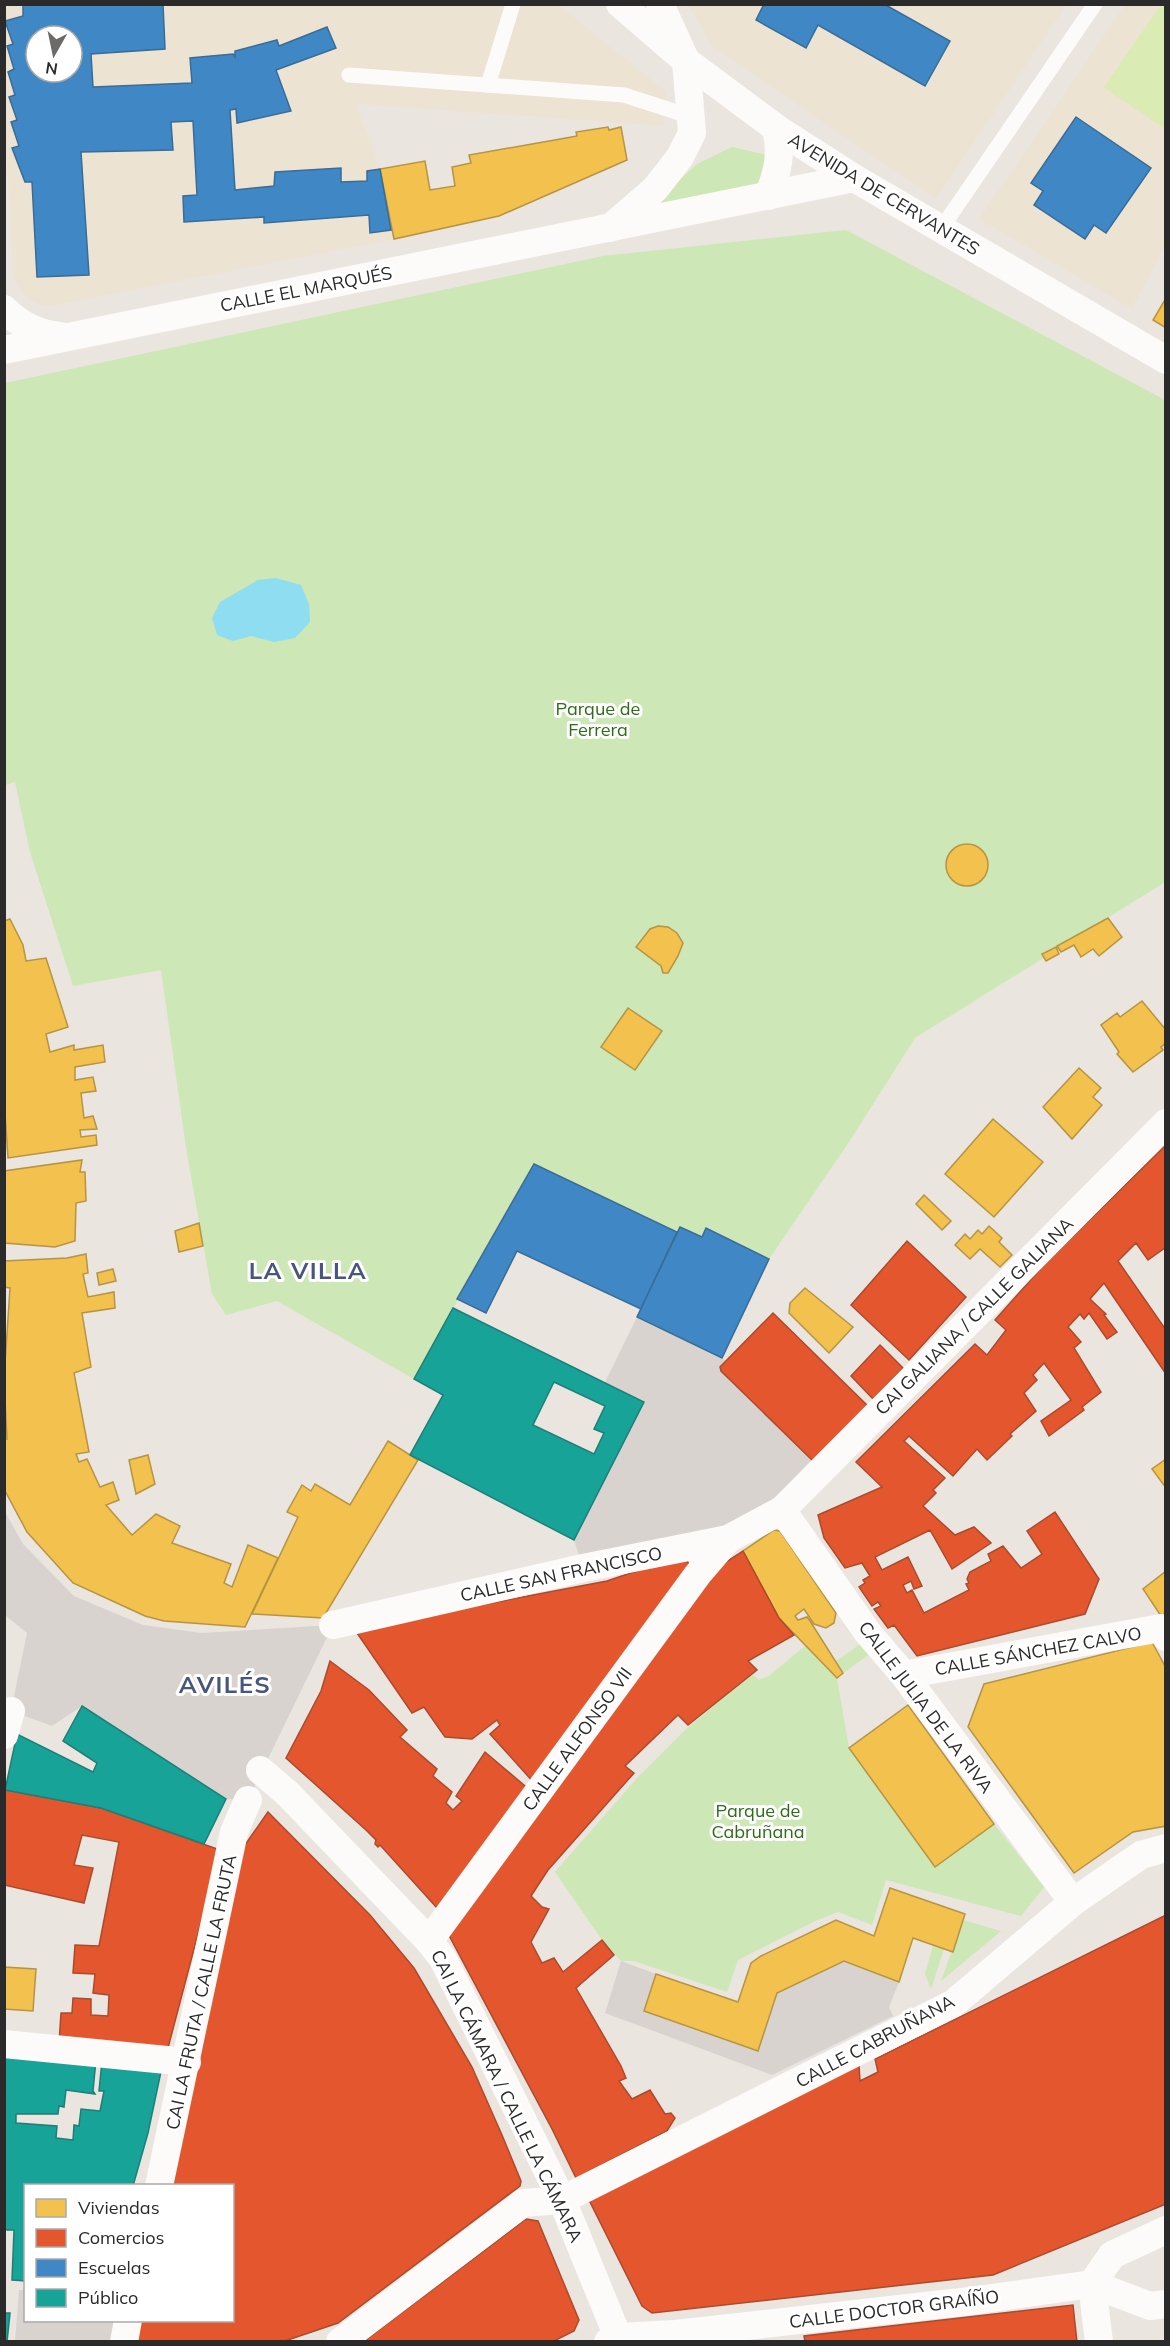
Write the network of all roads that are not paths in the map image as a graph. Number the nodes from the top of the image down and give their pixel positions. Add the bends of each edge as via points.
1 (513, 4) edge
2 (620, 4) edge
3 (660, 4) edge
4 (1095, 4) edge
5 (686, 61) junction
6 (349, 75) dead end
7 (488, 85) junction
8 (692, 117) junction
9 (776, 128) junction
10 (854, 178) junction
11 (768, 196) junction
12 (608, 229) junction
13 (941, 229) junction
14 (4, 309) edge
15 (66, 337) junction
16 (4, 350) edge
17 (1166, 360) edge
18 (1166, 1124) edge
19 (782, 1510) junction
20 (728, 1539) junction
21 (333, 1625) dead end
22 (1164, 1630) edge
23 (904, 1676) junction
24 (260, 1770) dead end
25 (248, 1800) dead end
26 (1166, 1848) edge
27 (1074, 1902) junction
28 (429, 1941) junction
29 (4, 2044) edge
30 (188, 2062) junction
31 (159, 2184) edge
32 (562, 2200) junction
33 (1166, 2230) edge
34 (1092, 2284) junction
35 (1166, 2304) edge
36 (128, 2322) edge
37 (616, 2340) edge
38 (124, 2342) edge
39 (340, 2342) edge
40 (1099, 2342) edge

1 - 7 lane
2 - 5 street, AVENIDA DE CERVANTES
3 - 5 street
4 - 13 lane
5 - 8 street, CALLE EL MARQUÉS
5 - 9 street, AVENIDA DE CERVANTES
6 - 7 lane
7 - 8 lane via 624,95
8 - 12 street, CALLE EL MARQUÉS via 692,133 680,157 656,189
9 - 10 street, AVENIDA DE CERVANTES
9 - 11 street via 780,143 778,171
10 - 11 street, CALLE EL MARQUÉS
10 - 13 street, AVENIDA DE CERVANTES
11 - 12 street, CALLE EL MARQUÉS
12 - 15 street, CALLE EL MARQUÉS
13 - 17 street, AVENIDA DE CERVANTES
14 - 15 street via 16,321 41,334
15 - 16 street, CALLE EL MARQUÉS
18 - 19 street, CAI GALIANA / CALLE GALIANA
19 - 20 street, CALLE SAN FRANCISCO
19 - 23 street, CALLE JULIA DE LA RIVA via 868,1633
20 - 21 street, CALLE SAN FRANCISCO
20 - 28 street, CALLE ALFONSO VII via 698,1574
22 - 23 street, CALLE SÁNCHEZ CALVO
23 - 27 street, CALLE JULIA DE LA RIVA
24 - 28 street, CAI LA CÁMARA / CALLE LA CÁMARA via 287,1793
25 - 30 street, CAI LA FRUTA / CALLE LA FRUTA via 234,1832
26 - 27 street, CALLE CABRUÑANA via 1141,1856
27 - 32 street, CALLE CABRUÑANA via 954,2003
28 - 32 street, CAI LA CÁMARA / CALLE LA CÁMARA via 443,1959
29 - 30 street
30 - 31 street, CAI LA FRUTA / CALLE LA FRUTA
32 - 37 street, CAI LA CÁMARA / CALLE LA CÁMARA
32 - 39 street via 523,2203
33 - 34 street via 1112,2255
34 - 35 street, CALLE DOCTOR GRAÍÑO via 1150,2306
34 - 37 street, CALLE DOCTOR GRAÍÑO
34 - 40 street
36 - 38 street

